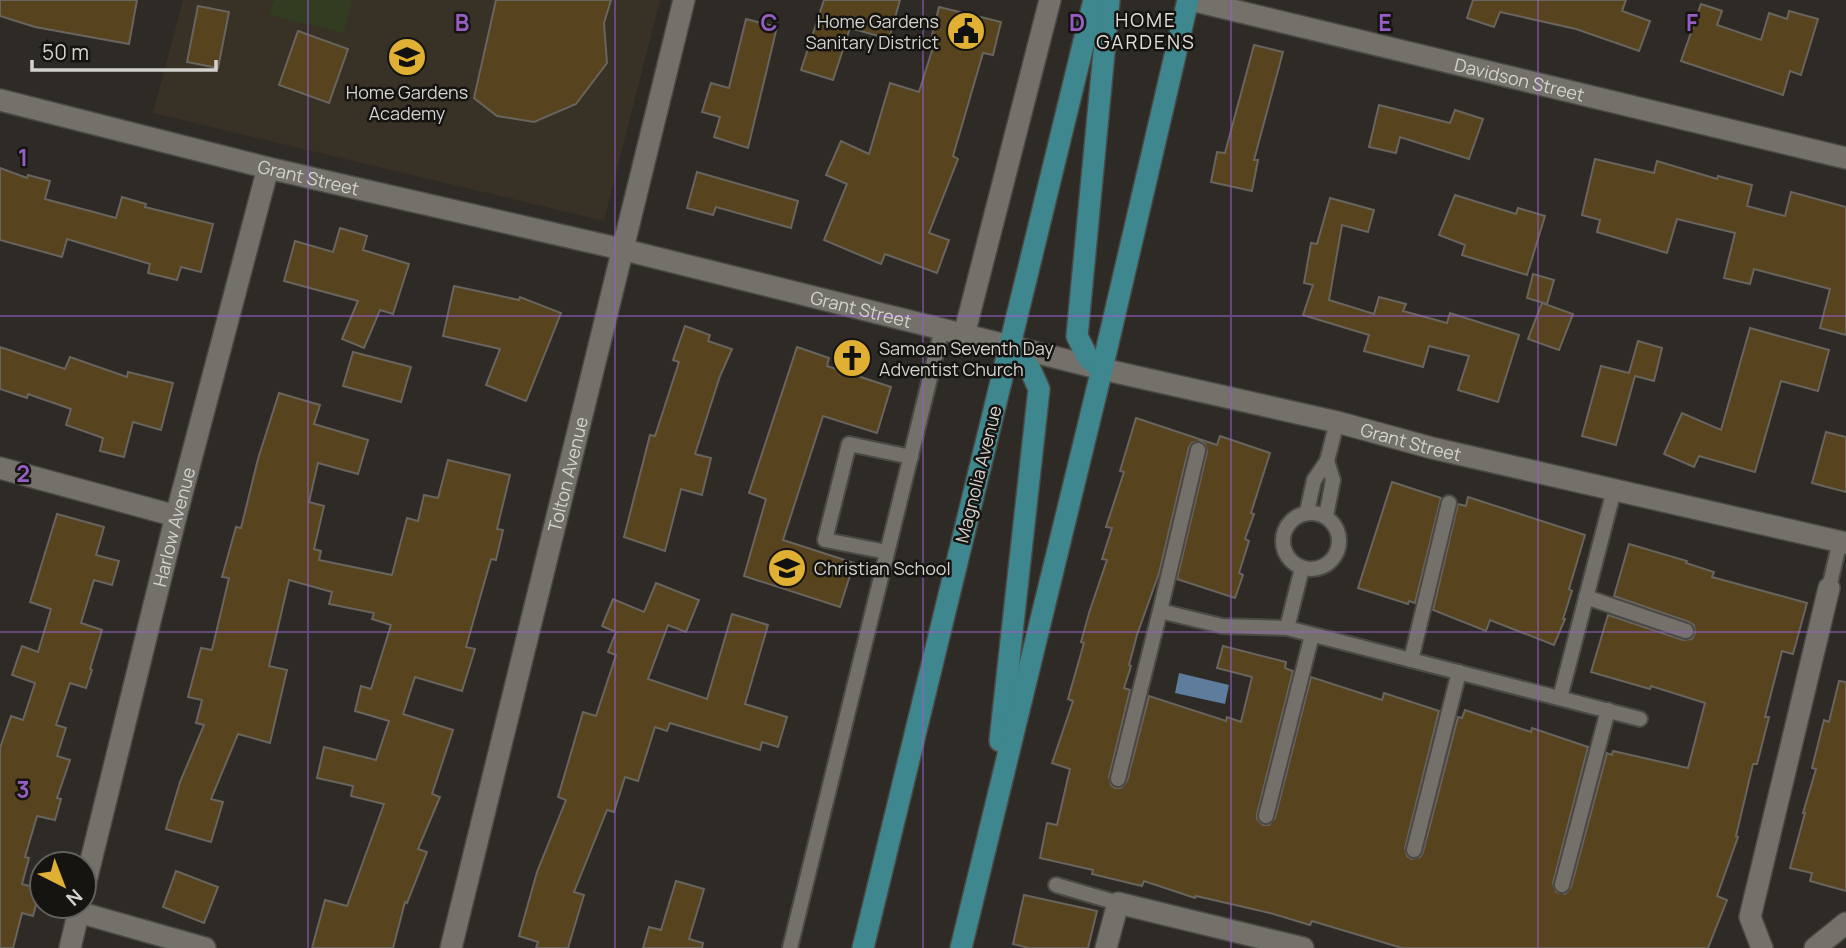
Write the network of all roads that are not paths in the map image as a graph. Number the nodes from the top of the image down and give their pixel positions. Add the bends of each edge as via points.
1 (684, 0) edge
2 (1050, 0) edge
3 (1094, 0) edge
4 (1109, 0) edge
5 (1189, 0) edge
6 (0, 100) edge
7 (1846, 158) edge
8 (268, 168) junction
9 (621, 248) junction
10 (942, 330) junction
11 (964, 335) junction
12 (1009, 346) junction
13 (1102, 369) junction
14 (1337, 422) junction
15 (1198, 450) dead end
16 (911, 457) junction
17 (1327, 461) junction
18 (0, 468) edge
19 (1614, 490) junction
20 (1449, 503) dead end
21 (1307, 512) junction
22 (176, 516) junction
23 (1326, 516) junction
24 (1843, 542) edge
25 (887, 552) junction
26 (1302, 568) junction
27 (1829, 587) joint
28 (1586, 597) junction
29 (1160, 611) junction
30 (1287, 628) junction
31 (1686, 631) dead end
32 (1312, 635) junction
33 (1411, 660) junction
34 (1459, 672) junction
35 (1560, 698) junction
36 (1608, 710) junction
37 (1640, 719) dead end
38 (1118, 779) dead end
39 (1266, 816) dead end
40 (990, 830) junction
41 (94, 850) edge
42 (1414, 850) dead end
43 (1056, 884) dead end
44 (1562, 885) dead end
45 (1118, 903) junction
46 (98, 915) edge
47 (76, 920) edge
48 (1846, 923) edge
49 (70, 948) edge
50 (205, 948) edge
51 (452, 948) edge
52 (790, 948) edge
53 (863, 948) edge
54 (961, 948) edge
55 (1106, 948) edge
56 (1303, 948) edge
57 (1762, 948) edge
58 (1815, 948) edge

1 - 9 street, Tolton Avenue
2 - 11 street
3 - 12 main road, Magnolia Avenue
4 - 13 main road via 1077,337 1088,358
5 - 7 street, Davidson Street
5 - 13 main road
6 - 8 street, Grant Street
8 - 9 street, Grant Street
8 - 22 street, Harlow Avenue
9 - 10 street, Grant Street
9 - 51 street, Tolton Avenue
10 - 11 street, Grant Street
10 - 16 lane
11 - 12 street, Grant Street
12 - 13 street, Grant Street
12 - 40 main road via 1030,369 1039,389
12 - 53 main road, Magnolia Avenue
13 - 14 street, Grant Street
13 - 40 main road
14 - 17 lane
14 - 19 street, Grant Street
15 - 29 lane
16 - 25 lane
16 - 25 lane via 849,444 825,540
17 - 21 lane via 1314,480
17 - 23 lane via 1333,480
18 - 22 street
19 - 24 street, Grant Street
19 - 28 lane
20 - 33 lane
21 - 23 lane
21 - 26 lane via 1290,521 1282,538 1287,556
22 - 41 street, Harlow Avenue
23 - 26 lane via 1338,530 1339,548 1321,568
24 - 27 lane
25 - 52 lane
26 - 30 lane
27 - 57 street via 1750,918
28 - 31 lane
28 - 35 lane
29 - 30 lane via 1222,626
29 - 38 lane
30 - 32 lane
32 - 33 lane
32 - 39 lane
33 - 34 lane
34 - 35 lane
34 - 42 lane
35 - 36 lane
36 - 37 lane
36 - 44 lane
40 - 54 main road
43 - 45 lane
45 - 55 street
45 - 56 street
46 - 50 street
47 - 49 street
48 - 58 street

